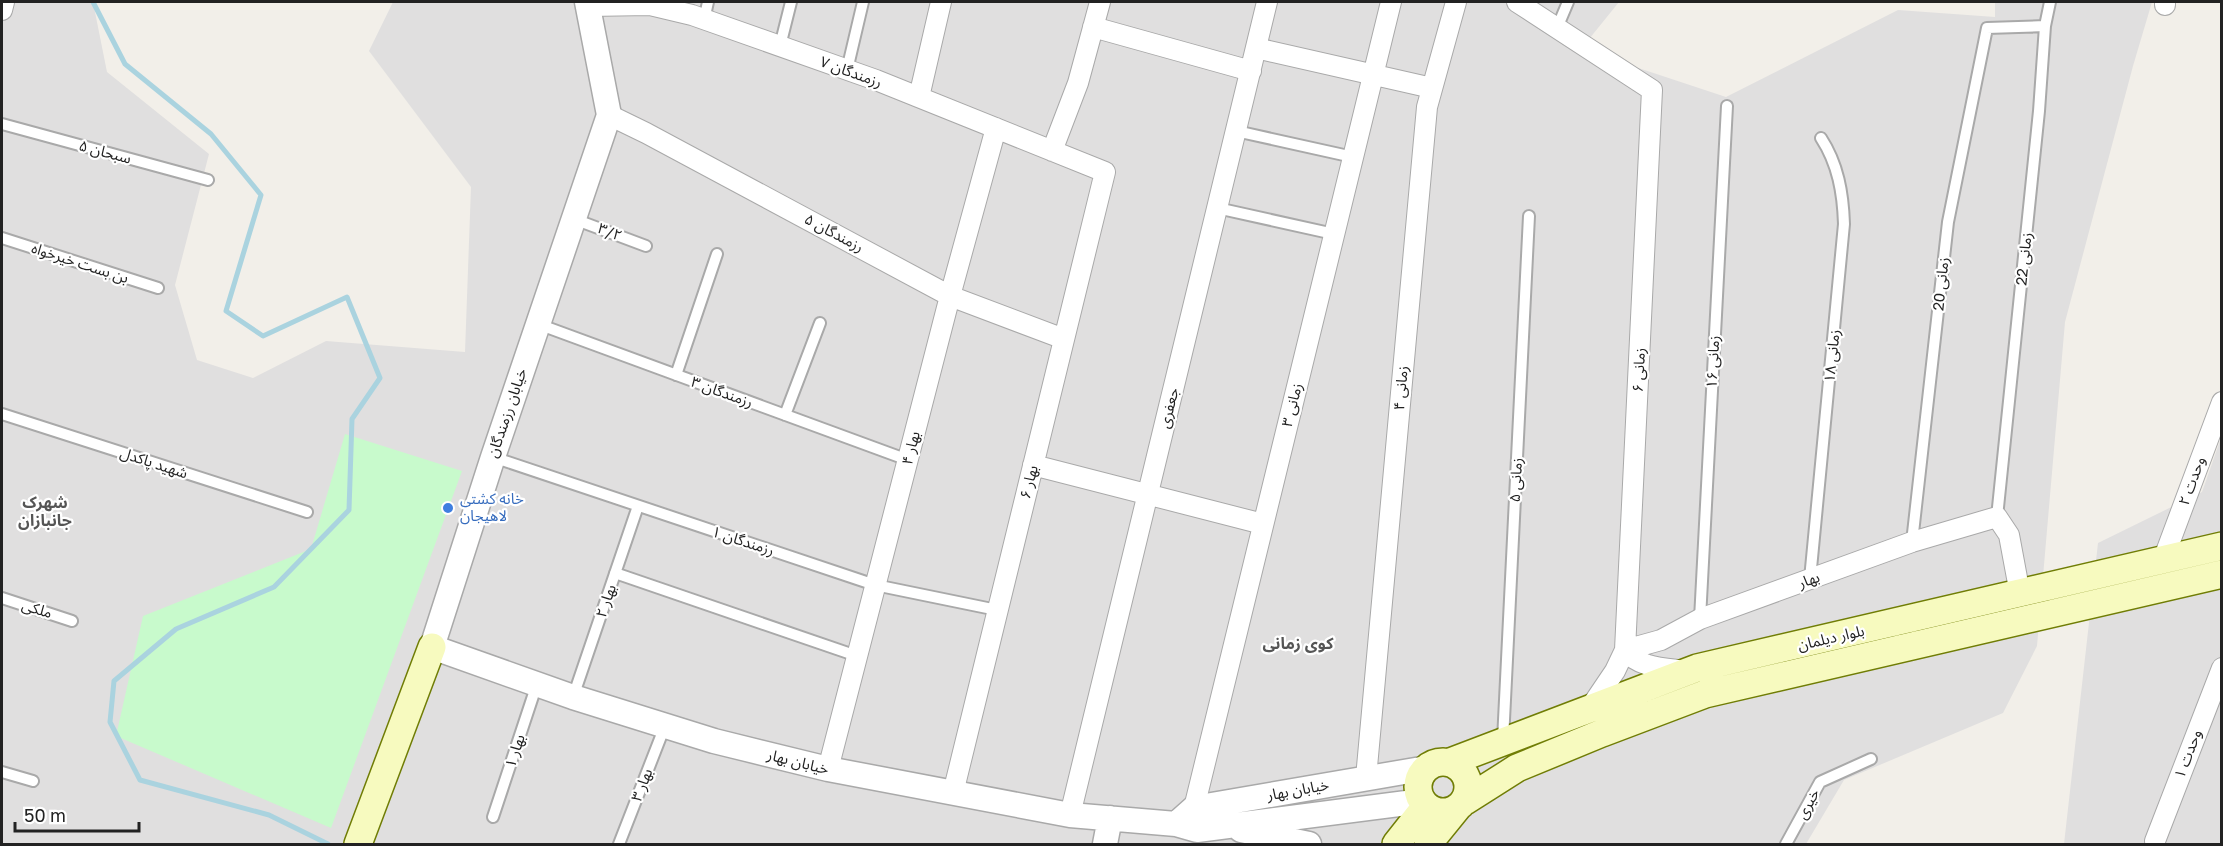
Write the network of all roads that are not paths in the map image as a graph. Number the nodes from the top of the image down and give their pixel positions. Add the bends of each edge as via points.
1 (4, 2) edge
2 (791, 2) edge
3 (863, 2) edge
4 (941, 2) edge
5 (1100, 2) edge
6 (1267, 2) edge
7 (1389, 2) edge
8 (1456, 2) edge
9 (1517, 2) edge
10 (1568, 2) edge
11 (2050, 2) edge
12 (583, 3) edge
13 (2, 10) edge
14 (706, 11) edge
15 (2045, 26) junction
16 (1093, 27) junction
17 (1557, 28) junction
18 (780, 46) junction
19 (1256, 48) junction
20 (847, 70) junction
21 (1251, 71) junction
22 (1373, 74) junction
23 (1432, 88) junction
24 (919, 97) junction
25 (1727, 106) dead end
26 (609, 115) junction
27 (2, 124) edge
28 (996, 128) junction
29 (1236, 130) junction
30 (1821, 138) dead end
31 (1052, 151) junction
32 (1353, 157) junction
33 (1105, 172) joint
34 (208, 180) dead end
35 (1217, 208) junction
36 (1529, 216) dead end
37 (574, 219) junction
38 (1334, 234) junction
39 (2, 238) edge
40 (646, 246) dead end
41 (717, 254) dead end
42 (158, 288) dead end
43 (950, 296) junction
44 (820, 322) dead end
45 (537, 324) junction
46 (1064, 339) junction
47 (676, 375) junction
48 (2222, 402) edge
49 (2, 414) edge
50 (786, 415) junction
51 (493, 457) junction
52 (908, 460) junction
53 (1033, 465) junction
54 (1148, 495) junction
55 (638, 506) junction
56 (307, 513) dead end
57 (1997, 517) junction
58 (1263, 524) junction
59 (1912, 542) junction
60 (2222, 546) edge
61 (2163, 560) junction
62 (615, 573) junction
63 (2222, 574) edge
64 (1810, 579) junction
65 (2085, 579) junction
66 (875, 585) junction
67 (2020, 594) junction
68 (2, 598) edge
69 (2092, 606) junction
70 (997, 610) junction
71 (1700, 619) junction
72 (72, 621) dead end
73 (432, 647) junction
74 (1625, 650) junction
75 (857, 656) junction
76 (2222, 668) edge
77 (1689, 672) junction
78 (537, 684) junction
79 (573, 697) junction
80 (1590, 708) junction
81 (665, 726) junction
82 (1503, 743) junction
83 (1871, 759) dead end
84 (1438, 765) junction
85 (828, 769) junction
86 (2, 772) edge
87 (1366, 778) junction
88 (33, 781) dead end
89 (952, 793) junction
90 (1424, 803) junction
91 (1462, 804) junction
92 (1194, 808) junction
93 (1070, 815) junction
94 (493, 817) dead end
95 (1110, 818) junction
96 (1176, 824) junction
97 (1224, 826) junction
98 (363, 833) edge
99 (2155, 841) dead end
100 (619, 844) edge
101 (1105, 844) edge
102 (1309, 844) edge
103 (1396, 844) edge
104 (1428, 844) edge
105 (1786, 844) edge

1 - 13 street
2 - 18 lane
3 - 20 lane
4 - 24 street
5 - 16 street
6 - 19 street, جعفری
7 - 22 street, زمانی ۳
8 - 23 street, زمانی ۴
9 - 17 street
10 - 17 lane
11 - 15 lane, زمانی 22
12 - 14 street, رزمندگان ۷
12 - 26 street, خیابان رزمندگان
14 - 18 street, رزمندگان ۷
15 - 57 lane, زمانی 22
15 - 59 lane, زمانی 20 via 1987,28 1948,222
16 - 21 street
16 - 31 street via 1078,82
17 - 74 street, زمانی ۶ via 1653,90
18 - 20 street, رزمندگان ۷
19 - 21 street, جعفری
19 - 22 street
20 - 24 street, رزمندگان ۷
21 - 29 street, جعفری
22 - 23 street
22 - 32 street, زمانی ۳
23 - 87 street, زمانی ۴ via 1427,107
24 - 28 street, رزمندگان ۷
25 - 71 lane, زمانی ۱۶
26 - 37 street, خیابان رزمندگان
26 - 43 street, رزمندگان ۵
27 - 34 lane, سبحان ۵
28 - 31 street, رزمندگان ۷
28 - 43 street, بهار ۴
29 - 32 lane
29 - 35 street, جعفری
30 - 64 lane, زمانی ۱۸ via 1832,154 1844,196 1844,224
31 - 33 street, رزمندگان ۷
32 - 38 street, زمانی ۳
33 - 46 street, بهار ۶
35 - 38 lane
35 - 54 street, جعفری
36 - 82 lane, زمانی ۵
37 - 40 lane, ۳/۲
37 - 45 street, خیابان رزمندگان
38 - 58 street, زمانی ۳
39 - 42 lane, بن بست خیرخواه
41 - 47 lane
43 - 46 street, رزمندگان ۵
43 - 52 street, بهار ۴
44 - 50 lane
45 - 47 lane, رزمندگان ۳
45 - 51 street, خیابان رزمندگان
46 - 53 street, بهار ۶
47 - 50 lane, رزمندگان ۳
48 - 61 street, وحدت ۲
49 - 56 lane, شهید پاکدل
50 - 52 lane, رزمندگان ۳
51 - 55 lane, رزمندگان ۱
51 - 73 street, خیابان رزمندگان
52 - 66 street, بهار ۴
53 - 54 street
53 - 70 street, بهار ۶
54 - 58 street
54 - 93 street, جعفری
55 - 62 lane, بهار ۲
55 - 66 lane, رزمندگان ۱
57 - 59 street, بهار
57 - 67 street via 2009,535
58 - 92 street, زمانی ۳
59 - 64 street, بهار
60 - 61 main road, بلوار دیلمان
61 - 65 main road, بلوار دیلمان
62 - 75 lane
62 - 79 lane, بهار ۲
63 - 69 main road, بلوار دیلمان
64 - 71 street, بهار
65 - 67 main road, بلوار دیلمان
65 - 69 main road
66 - 70 lane, رزمندگان ۱
66 - 75 street, بهار ۴
67 - 77 main road, بلوار دیلمان
68 - 72 lane, ملکی
69 - 91 main road, بلوار دیلمان via 1705,694 1517,768
70 - 89 street, بهار ۶
71 - 74 street, بهار via 1661,640
73 - 78 street, خیابان بهار
73 - 98 main road, خیابان رزمندگان
74 - 77 street via 1632,659
74 - 80 street
75 - 85 street, بهار ۴
76 - 99 street, وحدت ۱
77 - 80 main road, بلوار دیلمان
78 - 79 street, خیابان بهار
78 - 94 lane, بهار ۱
79 - 81 street, خیابان بهار
80 - 82 main road, بلوار دیلمان
81 - 85 street, خیابان بهار
81 - 100 lane, بهار ۳
82 - 84 main road, بلوار دیلمان
83 - 105 lane, خیری via 1820,782
84 - 87 street, خیابان بهار
84 - 90 main road via 1418,783
84 - 91 main road via 1459,767 1465,774 1468,792
85 - 89 street, خیابان بهار
86 - 88 lane
87 - 92 street, خیابان بهار
89 - 93 street, خیابان بهار
90 - 91 main road via 1442,812
90 - 97 street, خیابان بهار
90 - 103 main road
91 - 104 main road, بلوار دیلمان
92 - 96 street
93 - 95 street, خیابان بهار
95 - 96 street, خیابان بهار
95 - 101 street
96 - 97 street, خیابان بهار via 1197,830
97 - 102 street

